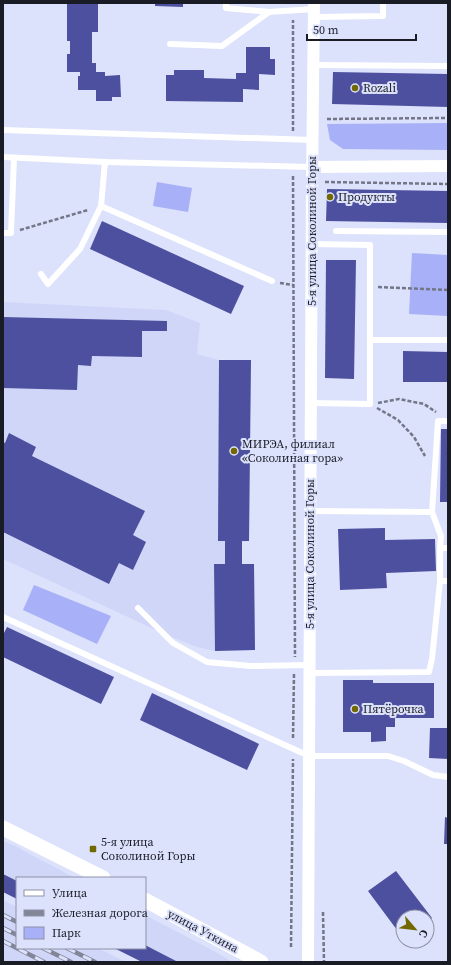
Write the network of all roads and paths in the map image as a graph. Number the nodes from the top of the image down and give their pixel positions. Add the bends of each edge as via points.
1 (226, 3) edge
2 (384, 3) edge
3 (314, 10) edge
4 (294, 11) junction
5 (269, 12) junction
6 (170, 44) dead end
7 (313, 65) junction
8 (448, 66) edge
9 (448, 118) edge
10 (327, 119) dead end
11 (3, 130) edge
12 (293, 139) junction
13 (312, 140) junction
14 (3, 157) edge
15 (14, 158) junction
16 (105, 162) junction
17 (293, 166) junction
18 (448, 166) edge
19 (312, 167) junction
20 (323, 182) dead end
21 (448, 184) edge
22 (102, 206) junction
23 (336, 231) dead end
24 (448, 232) edge
25 (3, 233) edge
26 (12, 233) junction
27 (312, 244) junction
28 (41, 274) dead end
29 (272, 281) dead end
30 (370, 286) junction
31 (448, 290) edge
32 (370, 340) junction
33 (448, 340) edge
34 (311, 403) junction
35 (370, 404) junction
36 (445, 421) edge
37 (435, 469) junction
38 (311, 511) junction
39 (432, 512) junction
40 (440, 548) junction
41 (448, 548) edge
42 (440, 581) junction
43 (448, 581) edge
44 (138, 608) dead end
45 (3, 617) edge
46 (294, 665) junction
47 (310, 669) junction
48 (293, 749) junction
49 (309, 756) junction
50 (448, 778) edge
51 (3, 828) edge
52 (101, 877) edge
53 (146, 901) edge
54 (291, 947) dead end
55 (261, 962) edge
56 (308, 962) edge

1 - 5 lane via 226,8
2 - 3 lane via 383,16
3 - 4 lane
3 - 7 street, 5-я улица Соколиной Горы
4 - 5 lane
4 - 12 path
5 - 6 lane via 222,46
7 - 8 lane
7 - 13 street, 5-я улица Соколиной Горы
9 - 10 path
11 - 12 lane
12 - 13 lane
13 - 19 street, 5-я улица Соколиной Горы
14 - 15 lane
15 - 16 lane
15 - 26 lane
16 - 17 lane
16 - 22 lane
17 - 19 lane
17 - 46 path
18 - 19 street
19 - 27 street, 5-я улица Соколиной Горы
20 - 21 path
22 - 26 path
22 - 28 lane via 80,249 48,284
22 - 29 lane
23 - 24 lane
25 - 26 lane
27 - 30 lane via 370,245
27 - 34 street, 5-я улица Соколиной Горы
30 - 31 path
30 - 32 lane
32 - 33 lane
32 - 35 lane
34 - 35 lane
34 - 38 street, 5-я улица Соколиной Горы
35 - 36 path via 399,399 424,404
35 - 37 path via 398,420 414,437
36 - 37 lane via 438,421
37 - 39 lane
38 - 39 lane
38 - 47 street, 5-я улица Соколиной Горы
39 - 40 lane via 441,536
40 - 41 lane
40 - 42 lane
42 - 43 lane
42 - 47 lane via 429,672
44 - 46 lane via 173,643 207,662 251,666
45 - 48 lane
46 - 47 lane
46 - 48 path
47 - 49 street, 5-я улица Соколиной Горы
48 - 49 lane
48 - 54 path
49 - 50 lane via 388,756 433,775
49 - 56 street, 5-я улица Соколиной Горы
51 - 52 street
53 - 55 street, улица Уткина

